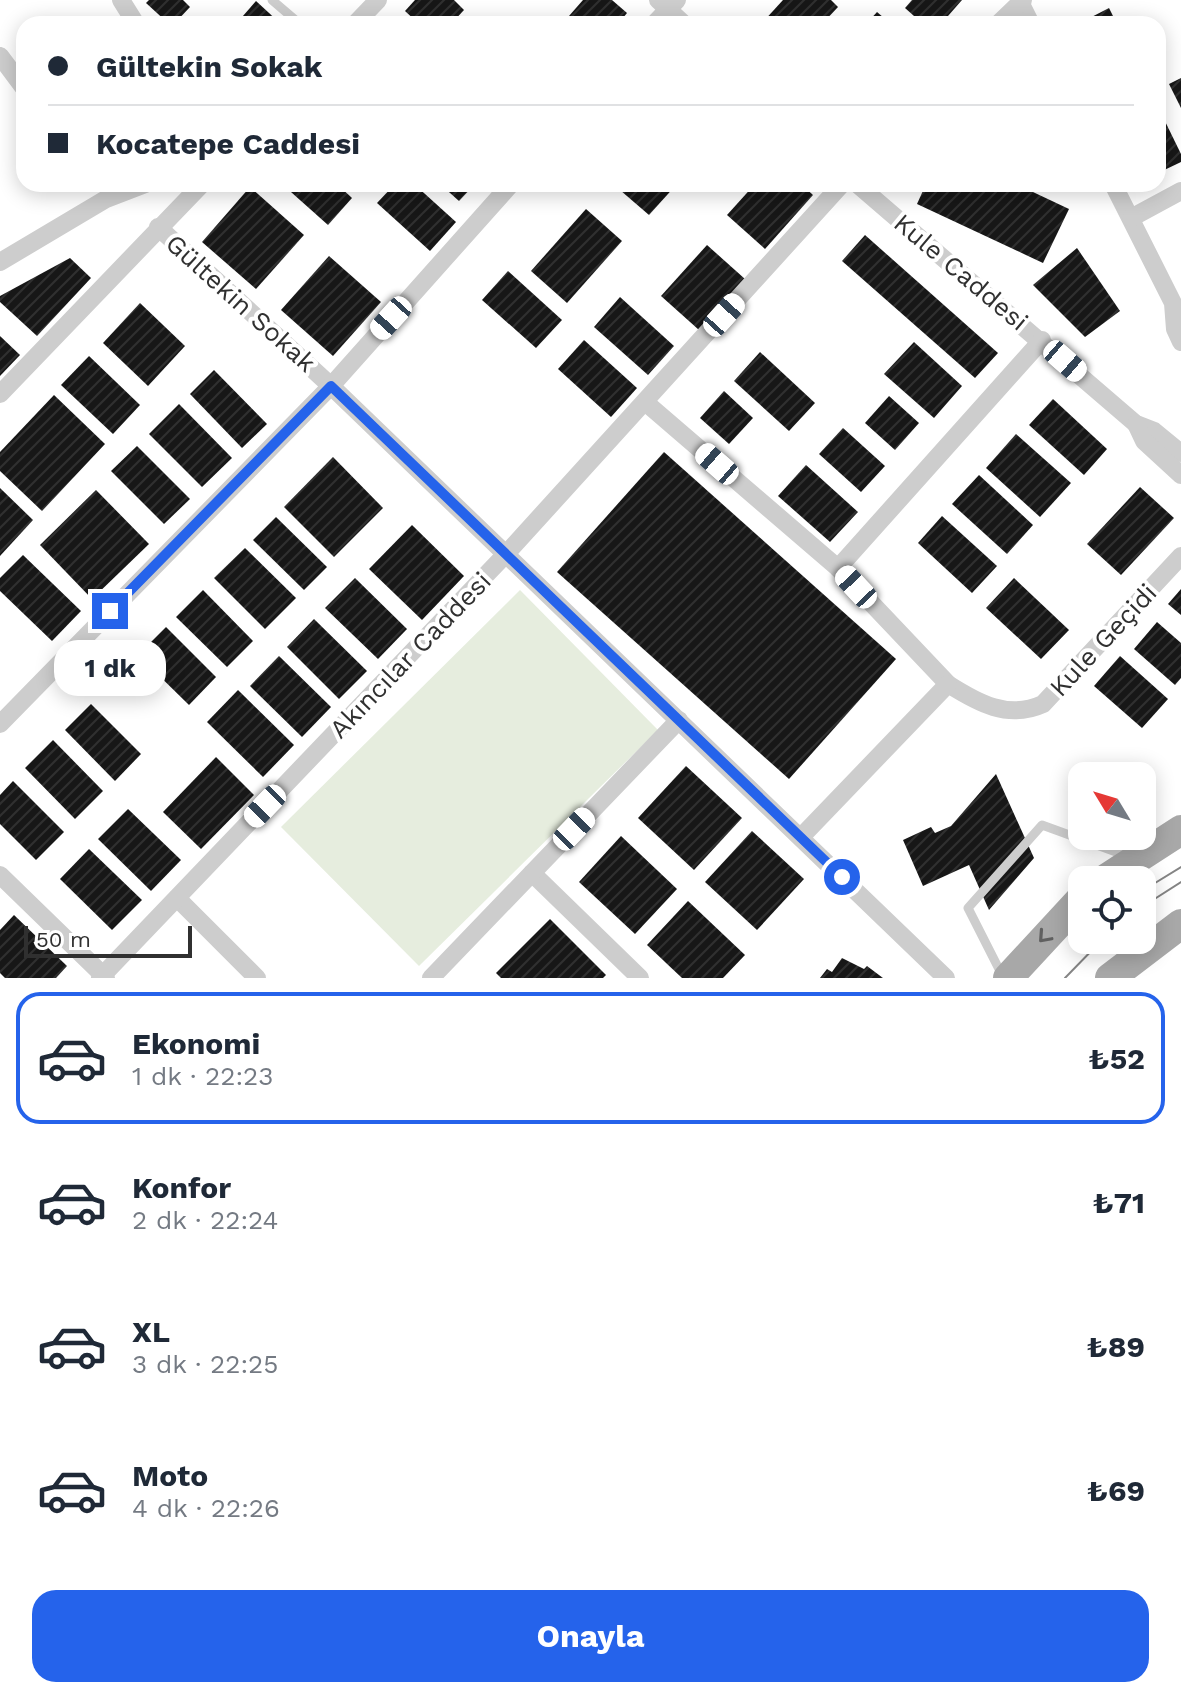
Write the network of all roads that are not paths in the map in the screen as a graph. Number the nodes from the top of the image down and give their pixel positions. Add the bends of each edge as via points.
1 (272, 0) edge
2 (378, 0) edge
3 (1020, 1) edge
4 (291, 16) edge
5 (363, 16) edge
6 (1006, 16) edge
7 (0, 56) edge
8 (16, 77) edge
9 (1181, 191) edge
10 (100, 192) edge
11 (194, 192) edge
12 (504, 192) edge
13 (835, 192) edge
14 (866, 192) edge
15 (1117, 192) edge
16 (1131, 218) junction
17 (158, 227) junction
18 (0, 262) edge
19 (1177, 306) edge
20 (1042, 340) junction
21 (1181, 342) edge
22 (331, 386) junction
23 (0, 394) edge
24 (645, 402) junction
25 (1136, 424) junction
26 (1181, 453) edge
27 (1181, 475) edge
28 (506, 554) junction
29 (1181, 556) edge
30 (838, 568) junction
31 (948, 684) junction
32 (679, 720) junction
33 (0, 724) edge
34 (1181, 830) edge
35 (801, 837) junction
36 (1133, 859) junction
37 (1123, 866) edge
38 (532, 873) junction
39 (0, 875) edge
40 (177, 898) junction
41 (1068, 913) edge
42 (1181, 924) edge
43 (1181, 949) edge
44 (103, 977) edge
45 (257, 978) edge
46 (431, 978) edge
47 (640, 978) edge
48 (946, 978) edge
49 (1006, 978) edge
50 (1110, 978) edge
51 (1117, 978) edge

1 - 4 lane
2 - 5 street
3 - 6 street
7 - 8 street
9 - 16 street
10 - 18 street
11 - 17 street
12 - 22 street
13 - 24 street, Akıncılar Caddesi
14 - 20 street, Kule Caddesi
15 - 16 street
16 - 19 street
17 - 22 street, Gültekin Sokak
17 - 23 street
19 - 21 street via 1175,329
20 - 25 street, Kule Caddesi
20 - 30 street
22 - 28 street, Gültekin Sokak
22 - 33 street
24 - 28 street, Akıncılar Caddesi
24 - 30 street
25 - 26 street, Kule Caddesi
25 - 27 street, Kule Caddesi via 1144,441
28 - 32 street, Gültekin Sokak
28 - 40 street, Akıncılar Caddesi
29 - 31 street, Kule Geçidi via 1043,704 1018,712 990,707
30 - 31 street
31 - 35 street
32 - 35 street, Gültekin Sokak
32 - 38 street
34 - 36 main road
35 - 48 street, Gültekin Sokak
36 - 37 main road
36 - 49 lane via 1042,825 968,908
38 - 46 street
38 - 47 street
39 - 44 street
40 - 44 street, Akıncılar Caddesi
40 - 45 street
41 -> 49 main road
42 - 50 main road
43 - 51 main road

